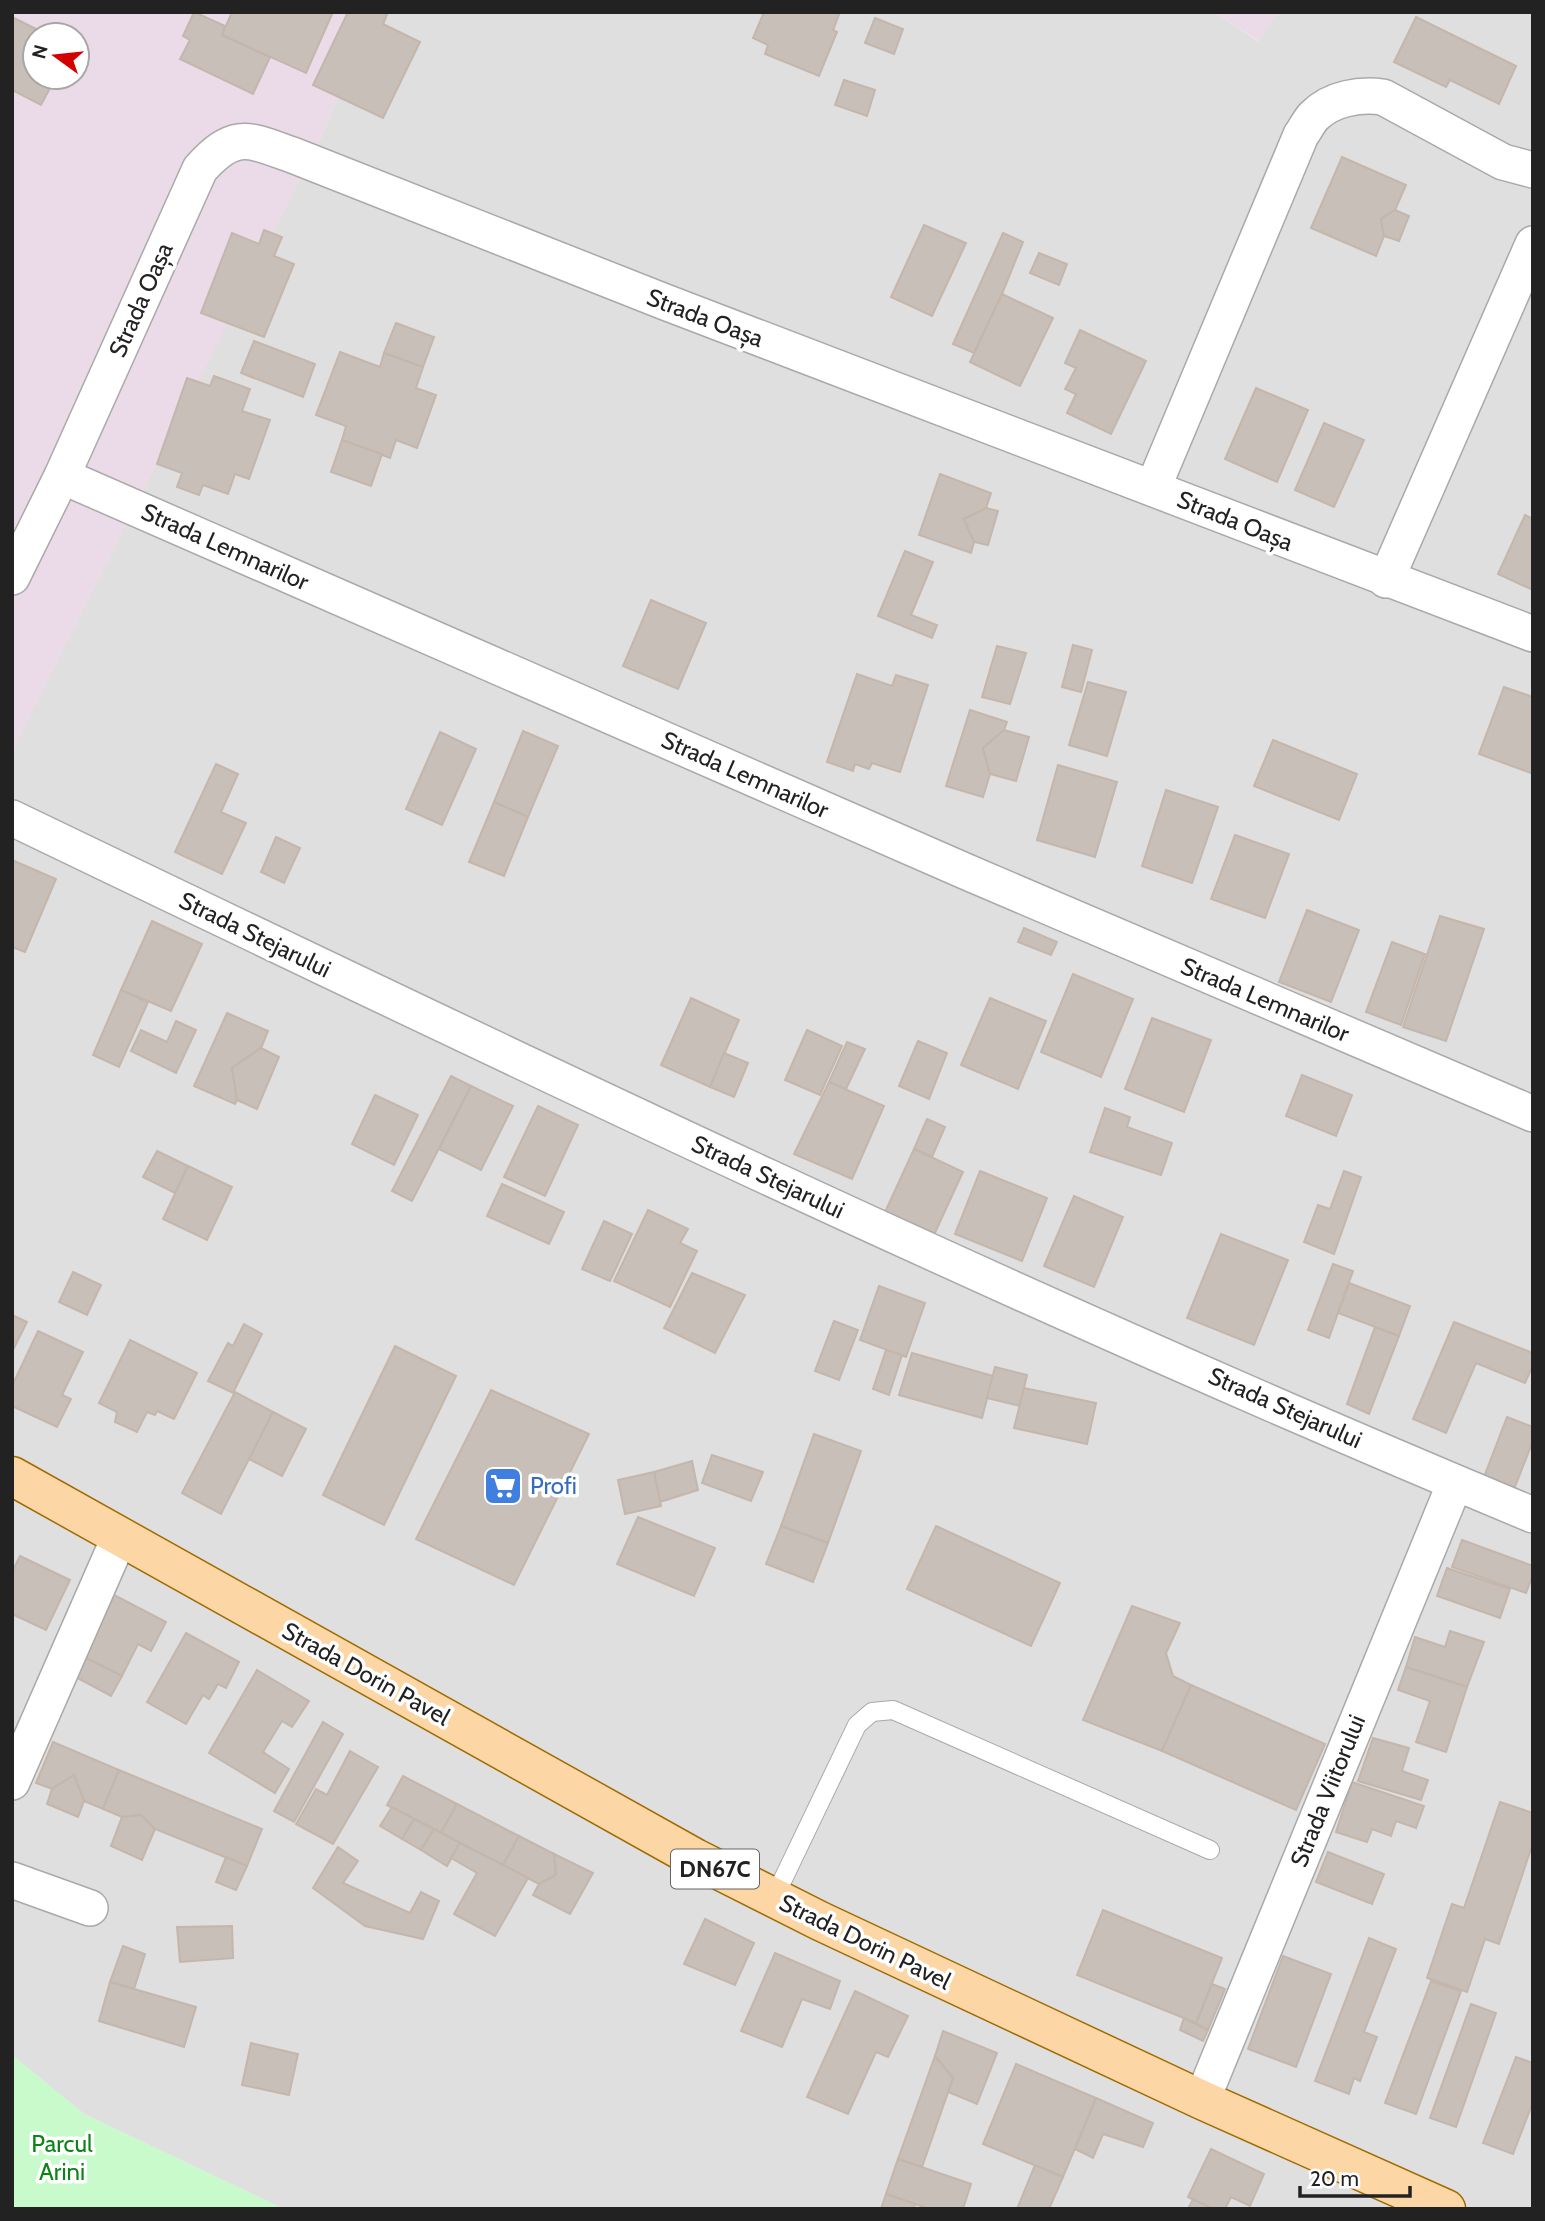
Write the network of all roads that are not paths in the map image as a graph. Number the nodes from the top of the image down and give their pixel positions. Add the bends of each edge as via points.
1 (1533, 170) edge
2 (1533, 244) edge
3 (62, 476) junction
4 (1153, 488) junction
5 (12, 577) edge
6 (1386, 580) junction
7 (1533, 634) edge
8 (12, 818) edge
9 (1533, 1114) edge
10 (12, 1476) edge
11 (1455, 1483) junction
12 (1533, 1516) edge
13 (120, 1536) junction
14 (12, 1782) edge
15 (1210, 1850) dead end
16 (12, 1880) edge
17 (774, 1898) junction
18 (90, 1908) dead end
19 (1202, 2100) junction
20 (1446, 2209) edge

1 - 4 street via 1503,162 1383,97 1362,94 1336,102 1314,116 1301,135
2 - 6 street
3 - 4 street, Strada Oașa via 200,169 227,144 240,140 295,156
3 - 5 street
3 - 9 street, Strada Lemnarilor
4 - 6 street, Strada Oașa
6 - 7 street, Strada Oașa
8 - 11 street, Strada Stejarului via 724,1158
10 - 13 main road, Strada Dorin Pavel / DN67C
11 - 12 street, Strada Stejarului
11 - 19 street, Strada Viitorului
13 - 14 street
13 - 17 main road, Strada Dorin Pavel / DN67C via 683,1852
15 - 17 lane via 893,1710 872,1712 857,1726
16 - 18 street
17 - 19 main road, Strada Dorin Pavel / DN67C
19 - 20 main road, Strada Dorin Pavel / DN67C

